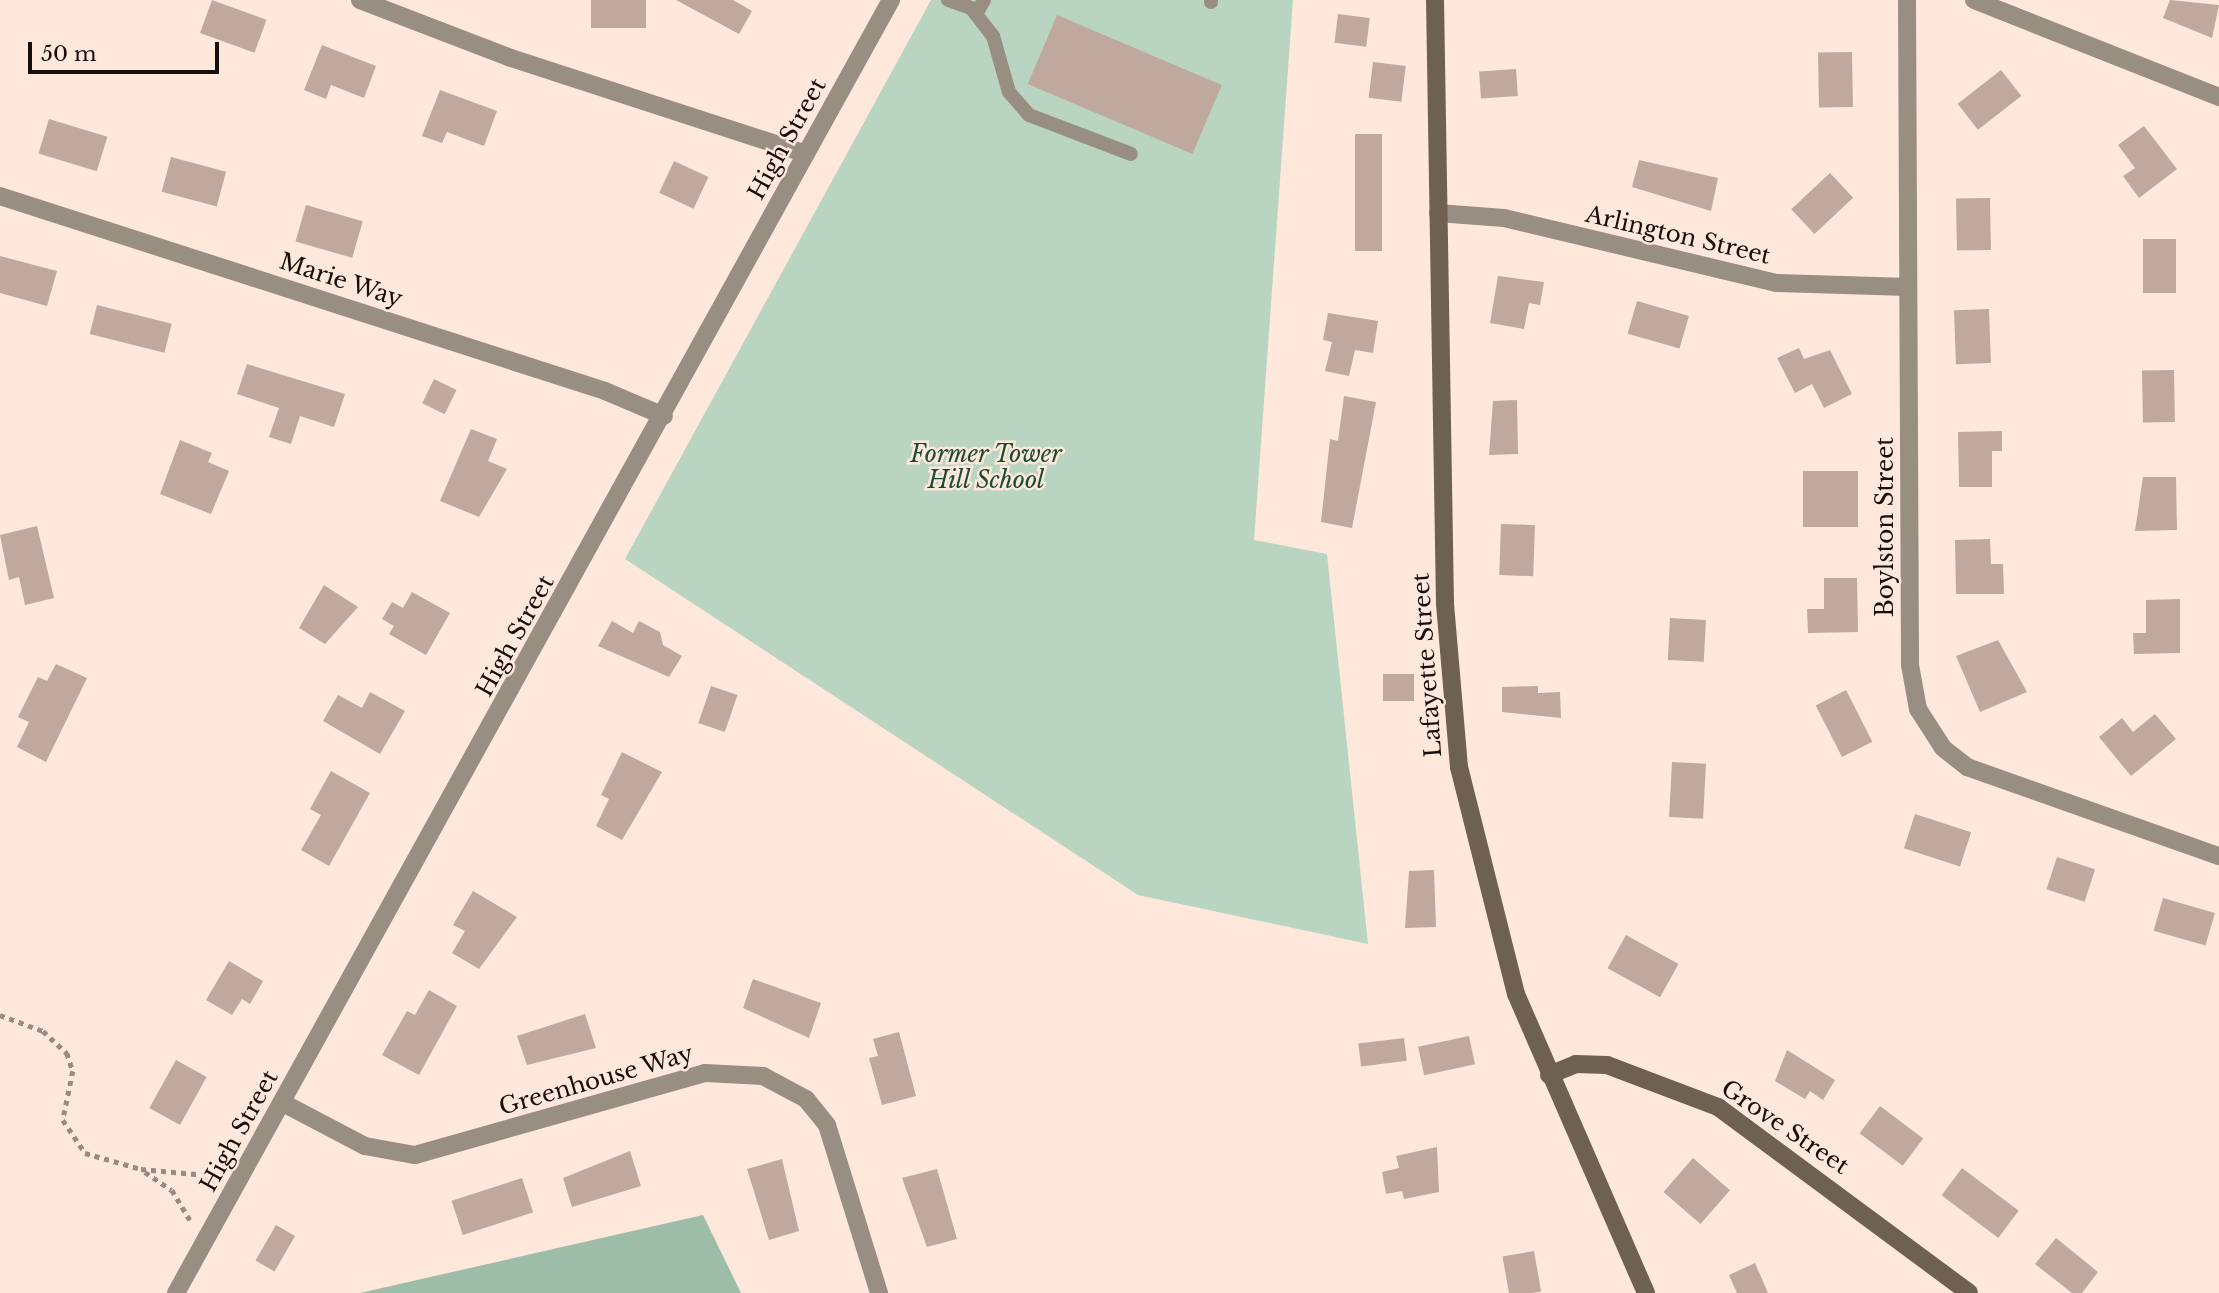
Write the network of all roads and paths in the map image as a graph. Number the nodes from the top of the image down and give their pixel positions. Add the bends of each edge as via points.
1 (360, 0) edge
2 (891, 0) edge
3 (948, 0) edge
4 (984, 0) edge
5 (1435, 0) edge
6 (1907, 0) edge
7 (1974, 0) edge
8 (976, 14) junction
9 (2219, 97) edge
10 (806, 154) junction
11 (1131, 154) dead end
12 (0, 196) edge
13 (1438, 213) junction
14 (1908, 287) junction
15 (664, 416) junction
16 (2219, 856) edge
17 (0, 1015) edge
18 (1549, 1075) junction
19 (283, 1103) junction
20 (141, 1170) junction
21 (242, 1175) junction
22 (201, 1248) junction
23 (176, 1293) edge
24 (879, 1293) edge
25 (1646, 1293) edge
26 (1969, 1293) edge

1 - 10 street via 521,61
2 - 10 street, High Street
3 - 8 lane
4 - 8 lane
5 - 13 main road, Lafayette Street
6 - 14 street, Boylston Street
7 - 9 street
8 - 11 lane via 993,36 1009,92 1030,115
10 - 15 street, High Street
12 - 15 street, Marie Way via 605,391
13 - 14 street, Arlington Street via 1503,218 1766,282
13 - 18 main road, Lafayette Street via 1444,604 1454,735 1493,920
14 - 16 street, Boylston Street via 1910,665 1923,721 1967,767
15 - 19 street, High Street
17 - 20 path via 43,1031 67,1053 73,1071 63,1120 76,1146
18 - 25 main road, Lafayette Street
18 - 26 main road, Grove Street via 1576,1064 1607,1065 1718,1107
19 - 21 street, High Street
19 - 24 street, Greenhouse Way via 365,1146 415,1155 705,1073 763,1076 806,1099 827,1125
20 - 21 path
20 - 22 path via 184,1205
21 - 22 street, High Street
22 - 23 street, High Street

